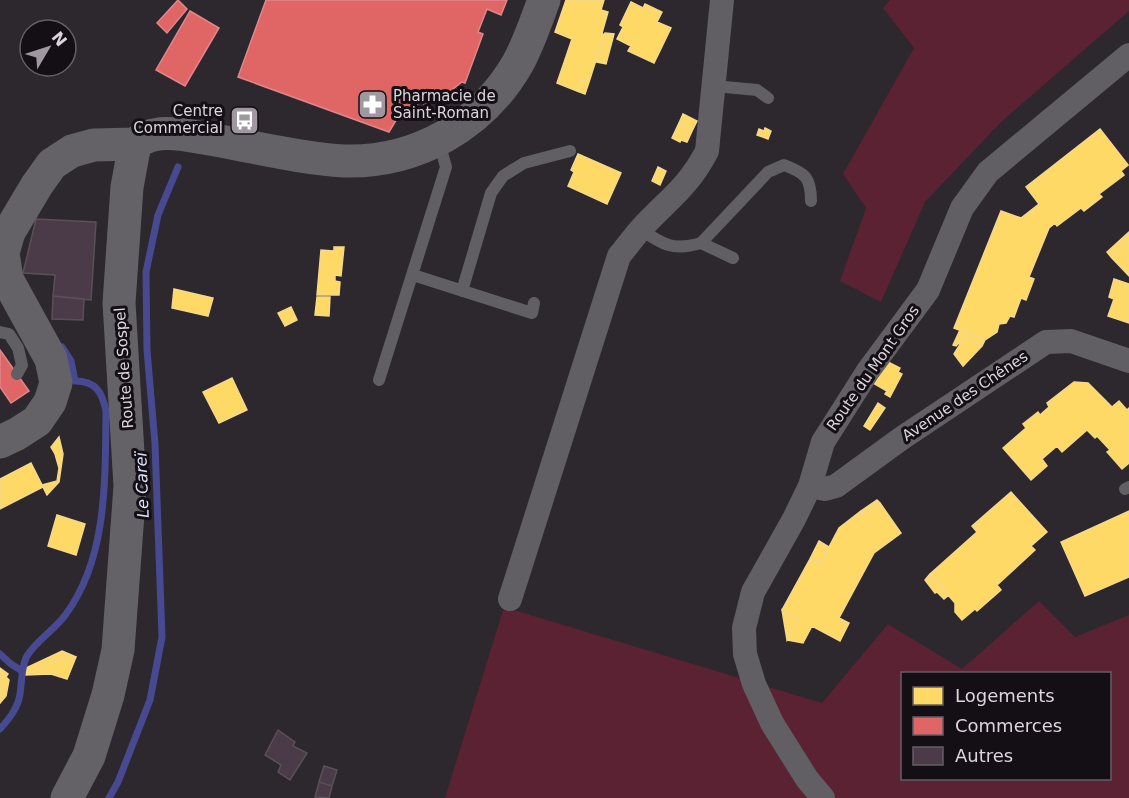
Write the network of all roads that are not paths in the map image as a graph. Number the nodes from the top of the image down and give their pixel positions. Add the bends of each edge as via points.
1 (544, 0) edge
2 (722, 0) edge
3 (1129, 55) edge
4 (714, 86) junction
5 (768, 98) dead end
6 (438, 140) junction
7 (135, 144) junction
8 (570, 151) dead end
9 (811, 201) dead end
10 (640, 229) junction
11 (701, 243) junction
12 (733, 258) dead end
13 (413, 275) junction
14 (462, 291) junction
15 (534, 303) dead end
16 (0, 332) edge
17 (1129, 361) edge
18 (16, 374) dead end
19 (379, 380) dead end
20 (0, 442) edge
21 (810, 486) junction
22 (510, 599) dead end
23 (67, 798) edge
24 (823, 798) edge

1 - 6 street via 527,46 502,87 473,119
2 - 4 street
3 - 21 street, Route du Mont Gros via 988,172 962,208 928,290 868,370 823,442
4 - 5 lane via 757,90
4 - 10 street via 707,151 683,188
6 - 7 street via 388,158 344,161 177,134 144,137
6 - 13 lane via 446,167
7 - 20 street via 94,145 72,151 52,164 9,232 3,253 7,279 51,359 56,383 50,402 37,421
7 - 23 street, Route de Sospel via 127,187 119,303 130,486 118,650 89,756
8 - 14 lane via 524,163 503,176 491,193
9 - 11 lane via 811,185 802,172 784,165 768,172
10 - 11 lane via 663,245 688,247
10 - 22 street via 619,256
11 - 12 lane
13 - 14 lane
13 - 19 lane
14 - 15 lane via 532,313
16 - 18 lane via 9,334 18,348 22,365
17 - 21 street, Avenue des Chênes via 1071,341 1046,342 836,486
21 - 24 street, Route du Mont Gros via 753,592 744,628 745,654 772,723

